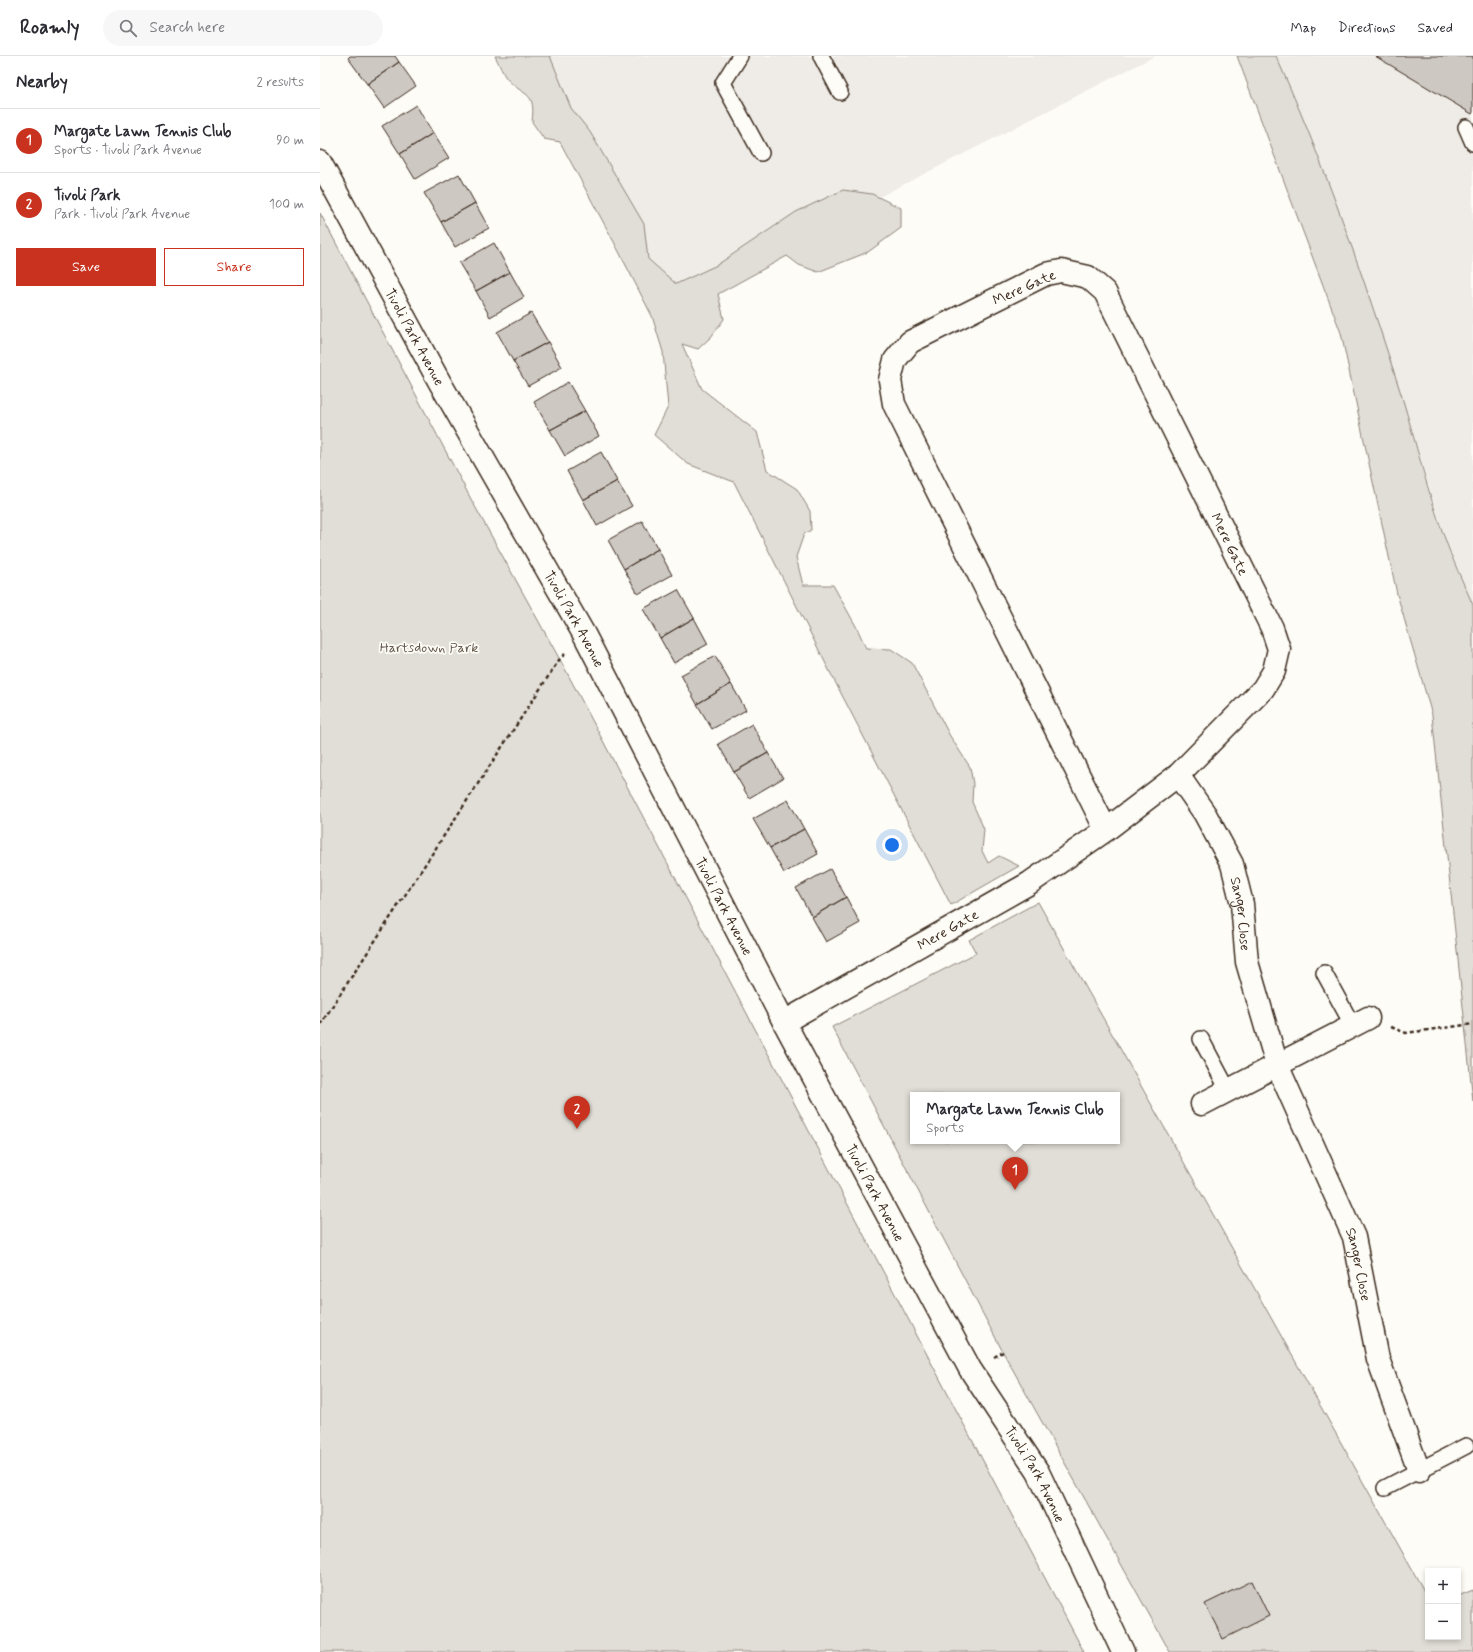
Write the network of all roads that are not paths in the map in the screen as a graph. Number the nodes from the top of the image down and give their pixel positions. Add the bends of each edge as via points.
1 (740, 56) edge
2 (821, 56) edge
3 (840, 92) dead end
4 (1466, 127) dead end
5 (1473, 143) edge
6 (761, 153) dead end
7 (320, 162) edge
8 (1178, 775) junction
9 (1106, 830) junction
10 (1324, 973) dead end
11 (784, 1022) junction
12 (1361, 1022) joint
13 (1201, 1039) dead end
14 (1277, 1065) junction
15 (1228, 1090) junction
16 (1202, 1104) dead end
17 (1466, 1446) dead end
18 (1419, 1471) junction
19 (1385, 1488) dead end
20 (1123, 1652) edge

1 - 6 lane via 723,83
2 - 3 lane
4 - 5 lane
7 - 11 street, Tivoli Park Avenue via 439,381 585,636
8 - 9 street, Mere Gate
8 - 9 street, Mere Gate via 1263,689 1274,671 1279,649 1269,622 1105,292 1088,277 1061,271 1046,274 910,342 895,360 890,380 894,404
8 - 14 street, Sanger Close via 1205,814 1232,864 1242,904 1247,962
9 - 11 street, Mere Gate via 1028,884
10 - 12 lane
11 - 20 street, Tivoli Park Avenue via 970,1369 1038,1472
12 - 14 street
13 - 15 lane
14 - 15 street
14 - 18 street, Sanger Close via 1354,1237 1378,1359
15 - 16 street
17 - 18 lane
18 - 19 lane

